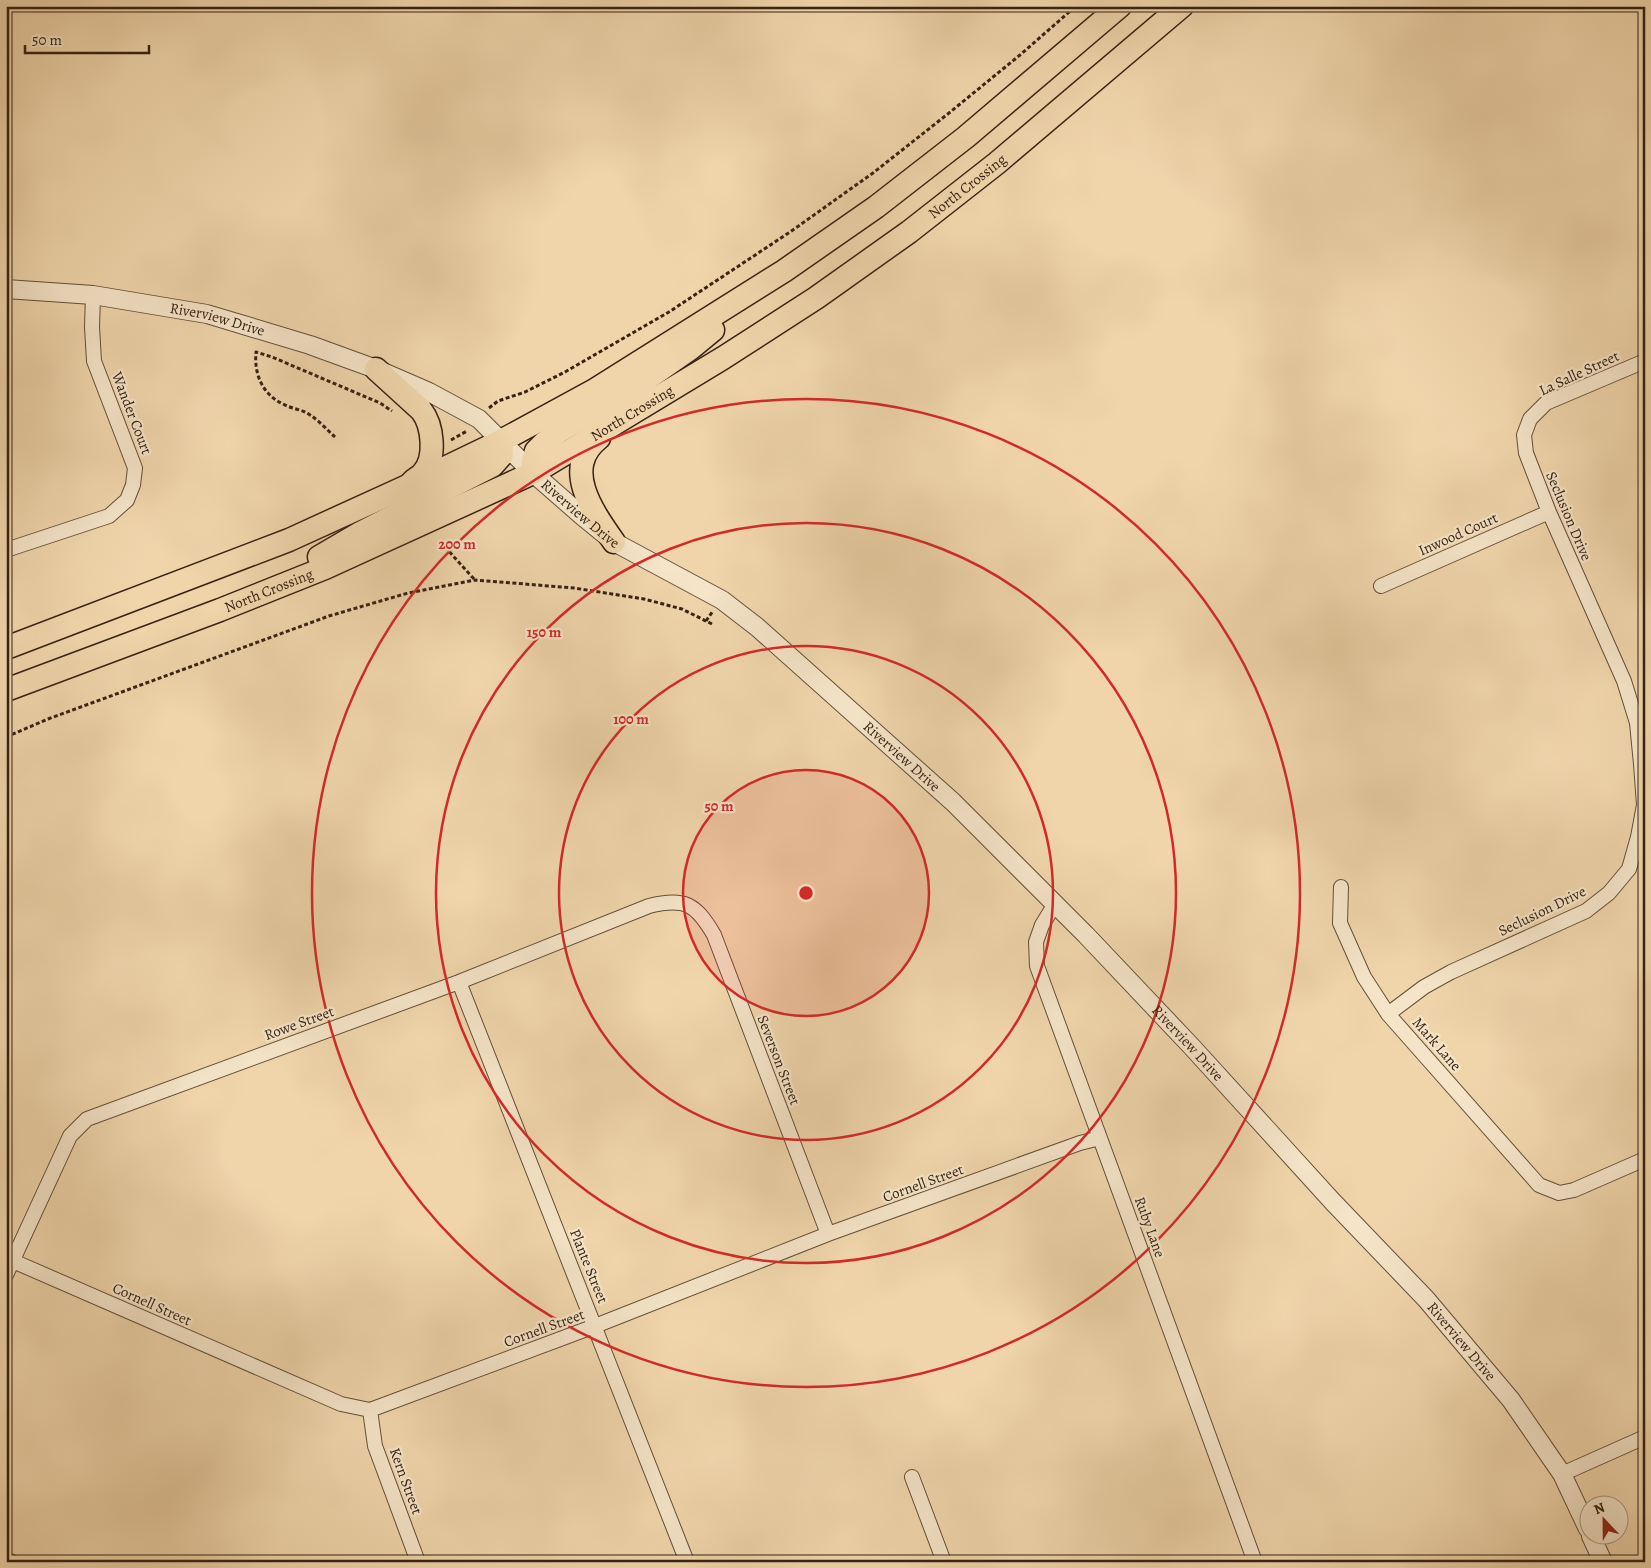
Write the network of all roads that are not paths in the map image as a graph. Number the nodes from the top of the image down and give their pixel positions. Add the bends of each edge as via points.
1 (1120, 6) edge
2 (1177, 10) edge
3 (784, 271) junction
4 (6, 290) edge
5 (93, 295) junction
6 (1645, 360) edge
7 (376, 369) junction
8 (1530, 419) joint
9 (621, 420) junction
10 (502, 441) junction
11 (533, 473) junction
12 (404, 488) junction
13 (1549, 512) junction
14 (614, 542) junction
15 (6, 550) edge
16 (1381, 586) dead end
17 (220, 610) junction
18 (6, 648) edge
19 (6, 690) edge
20 (1341, 887) dead end
21 (688, 904) joint
22 (1055, 904) junction
23 (459, 982) junction
24 (1388, 1014) junction
25 (1100, 1138) junction
26 (1645, 1159) edge
27 (828, 1234) junction
28 (9, 1259) edge
29 (6, 1275) edge
30 (595, 1326) junction
31 (370, 1410) junction
32 (1645, 1437) edge
33 (1562, 1474) junction
34 (912, 1477) dead end
35 (1578, 1508) edge
36 (1596, 1546) edge
37 (6, 1559) edge
38 (12, 1562) edge
39 (418, 1562) edge
40 (687, 1562) edge
41 (944, 1562) edge
42 (1255, 1562) edge
43 (1603, 1562) edge

1 - 3 main road via 966,137
2 - 9 main road, North Crossing via 997,163 909,232 808,303
3 - 10 main road via 593,391
3 - 11 main road via 690,349 631,390 545,442 536,451
4 - 5 street, Riverview Drive
5 - 7 street, Riverview Drive via 207,314
5 - 15 street, Wander Court via 94,361 135,468 133,485 127,500 109,516
6 - 8 street, La Salle Street via 1546,403
7 - 10 street, Riverview Drive via 479,419
7 - 12 main road via 426,416 432,444 428,462 423,473
8 - 13 street, Seclusion Drive via 1524,436 1526,453
9 - 11 main road, North Crossing
9 - 14 main road via 590,445 582,464 588,500
10 - 11 street, Riverview Drive
10 - 12 main road
10 - 17 main road via 502,455 492,466 360,533
11 - 14 street, Riverview Drive
11 - 17 main road, North Crossing via 325,568
12 - 18 main road via 288,540
13 - 16 street, Inwood Court
13 - 24 street, Seclusion Drive via 1624,681 1637,723 1644,805 1629,869 1609,894 1586,911 1450,972
14 - 22 street, Riverview Drive via 722,600 757,627 953,802
17 - 19 main road, North Crossing
20 - 24 street, Mark Lane via 1340,923 1364,977
21 - 23 street, Rowe Street via 666,901 649,906
21 - 27 street, Severson Street via 703,916 714,935
22 - 25 street, Ruby Lane via 1036,942 1037,966
22 - 33 street, Riverview Drive via 1426,1299 1512,1400
23 - 28 street, Rowe Street via 88,1119 70,1136
23 - 30 street, Plante Street
24 - 26 street, Mark Lane via 1540,1185 1559,1194
25 - 27 street, Cornell Street
25 - 42 street, Ruby Lane
27 - 30 street, Cornell Street
28 - 29 street, Rowe Street
28 - 31 street, Cornell Street via 341,1404
30 - 31 street, Cornell Street
30 - 40 street, Plante Street
31 - 39 street, Kern Street via 375,1446
32 - 33 street
33 - 35 street, Riverview Drive
34 - 41 street
36 - 43 street
37 - 38 street

